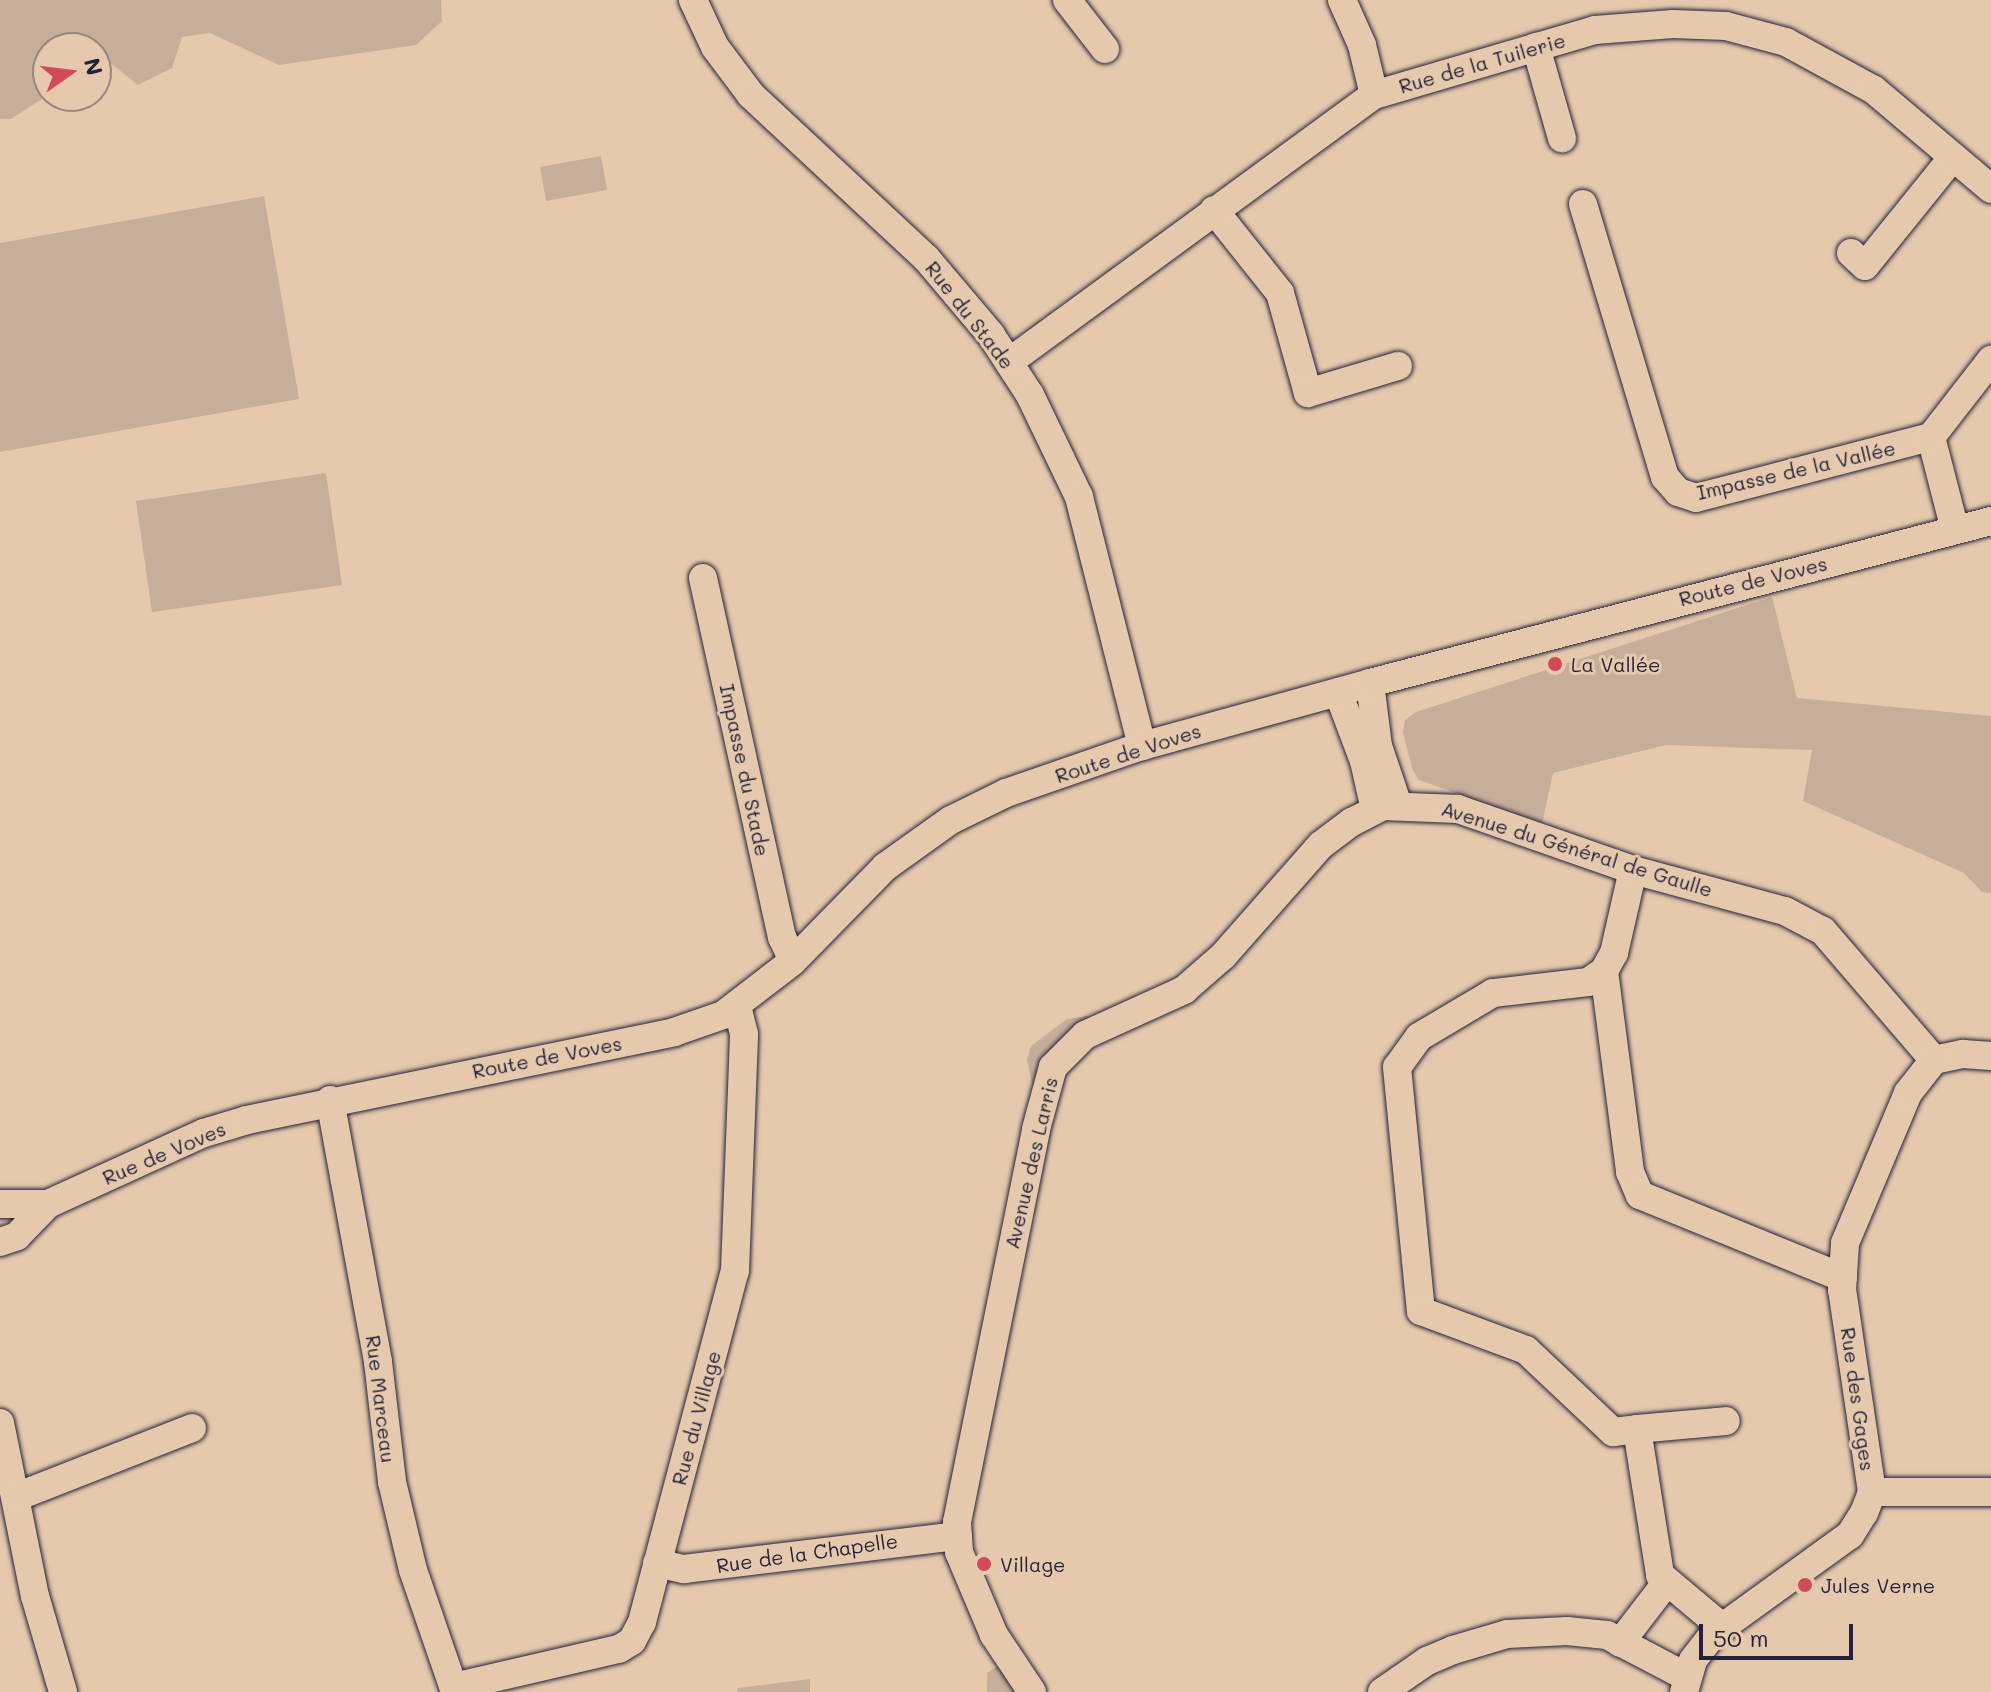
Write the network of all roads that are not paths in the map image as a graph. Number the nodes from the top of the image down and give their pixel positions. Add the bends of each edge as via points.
1 (693, 0) edge
2 (1067, 0) edge
3 (1342, 0) edge
4 (1536, 47) junction
5 (1105, 49) dead end
6 (1374, 95) junction
7 (1562, 138) dead end
8 (1953, 157) junction
9 (1991, 189) edge
10 (1583, 204) dead end
11 (1214, 210) junction
12 (1851, 253) dead end
13 (1991, 360) edge
14 (1009, 362) junction
15 (1398, 366) dead end
16 (1931, 437) junction
17 (1991, 521) edge
18 (1955, 530) junction
19 (703, 578) dead end
20 (1370, 683) junction
21 (1338, 692) junction
22 (1142, 746) junction
23 (1385, 807) junction
24 (1633, 870) junction
25 (793, 961) junction
26 (1604, 971) junction
27 (737, 1006) junction
28 (1991, 1056) edge
29 (1934, 1060) junction
30 (330, 1100) junction
31 (0, 1204) edge
32 (48, 1204) junction
33 (0, 1242) edge
34 (1843, 1278) junction
35 (1726, 1421) dead end
36 (0, 1423) edge
37 (192, 1428) dead end
38 (1637, 1429) junction
39 (1872, 1492) junction
40 (1991, 1492) edge
41 (16, 1497) junction
42 (958, 1536) junction
43 (657, 1563) junction
44 (1666, 1583) junction
45 (1723, 1628) junction
46 (1620, 1643) junction
47 (1686, 1685) edge
48 (455, 1689) edge
49 (63, 1692) edge
50 (1032, 1692) edge
51 (1382, 1692) edge

1 - 14 street, Rue du Stade via 715,47 751,95 926,258
2 - 5 street
3 - 6 street via 1362,45
4 - 6 street, Rue de la Tuilerie
4 - 7 street
4 - 8 street, Rue de la Tuilerie via 1595,30 1726,26 1786,42 1836,65
6 - 11 street, Rue de la Tuilerie
8 - 9 street, Rue de la Tuilerie
8 - 12 street via 1865,266
10 - 16 street, Impasse de la Vallée via 1665,477 1678,492 1696,498
11 - 14 street, Rue de la Tuilerie
11 - 15 street via 1280,293 1308,393
13 - 16 street
14 - 22 street, Rue du Stade via 1079,497
16 - 18 street
17 - 18 street, Route de Voves
18 - 20 street, Route de Voves
19 - 25 street, Impasse du Stade via 782,937
20 - 21 street, Route de Voves
20 - 23 street
21 - 22 street, Route de Voves
21 - 23 street
22 - 25 street, Route de Voves via 1006,793 951,820 885,867
23 - 24 street, Avenue du Général de Gaulle via 1458,809
23 - 42 street, Avenue des Larris via 1321,845 1223,956 1184,990 1085,1035 1053,1067 961,1485
24 - 26 street via 1614,953
24 - 29 street, Avenue du Général de Gaulle via 1785,911 1823,931
25 - 27 street, Route de Voves
26 - 34 street via 1630,1172 1640,1195
26 - 38 street via 1588,982 1493,993 1419,1037 1397,1067 1421,1311 1526,1350 1613,1432
27 - 30 street, Route de Voves via 674,1032
27 - 43 street, Rue du Village via 744,1034 735,1271
28 - 29 street
29 - 34 street, Rue des Gages via 1908,1093 1879,1161 1845,1243
30 - 32 street, Rue de Voves via 204,1133
30 - 48 street, Rue Marceau via 378,1362 392,1482 413,1570
31 - 32 street, Rue de Voves
32 - 33 street, Rue de Voves via 17,1236
34 - 39 street, Rue des Gages
35 - 38 street
36 - 41 street
37 - 41 street
38 - 44 street via 1654,1557
39 - 40 street
39 - 45 street, Rue des Gages via 1850,1535
41 - 49 street via 35,1596
42 - 43 street, Rue de la Chapelle via 684,1569
42 - 50 street, Avenue des Larris via 959,1552 994,1635
43 - 48 street, Rue du Village via 632,1641 601,1655
44 - 45 street
44 - 46 street
45 - 47 street, Rue des Gages via 1693,1660
46 - 47 street
46 - 51 street via 1607,1635 1567,1631 1507,1634 1427,1661

